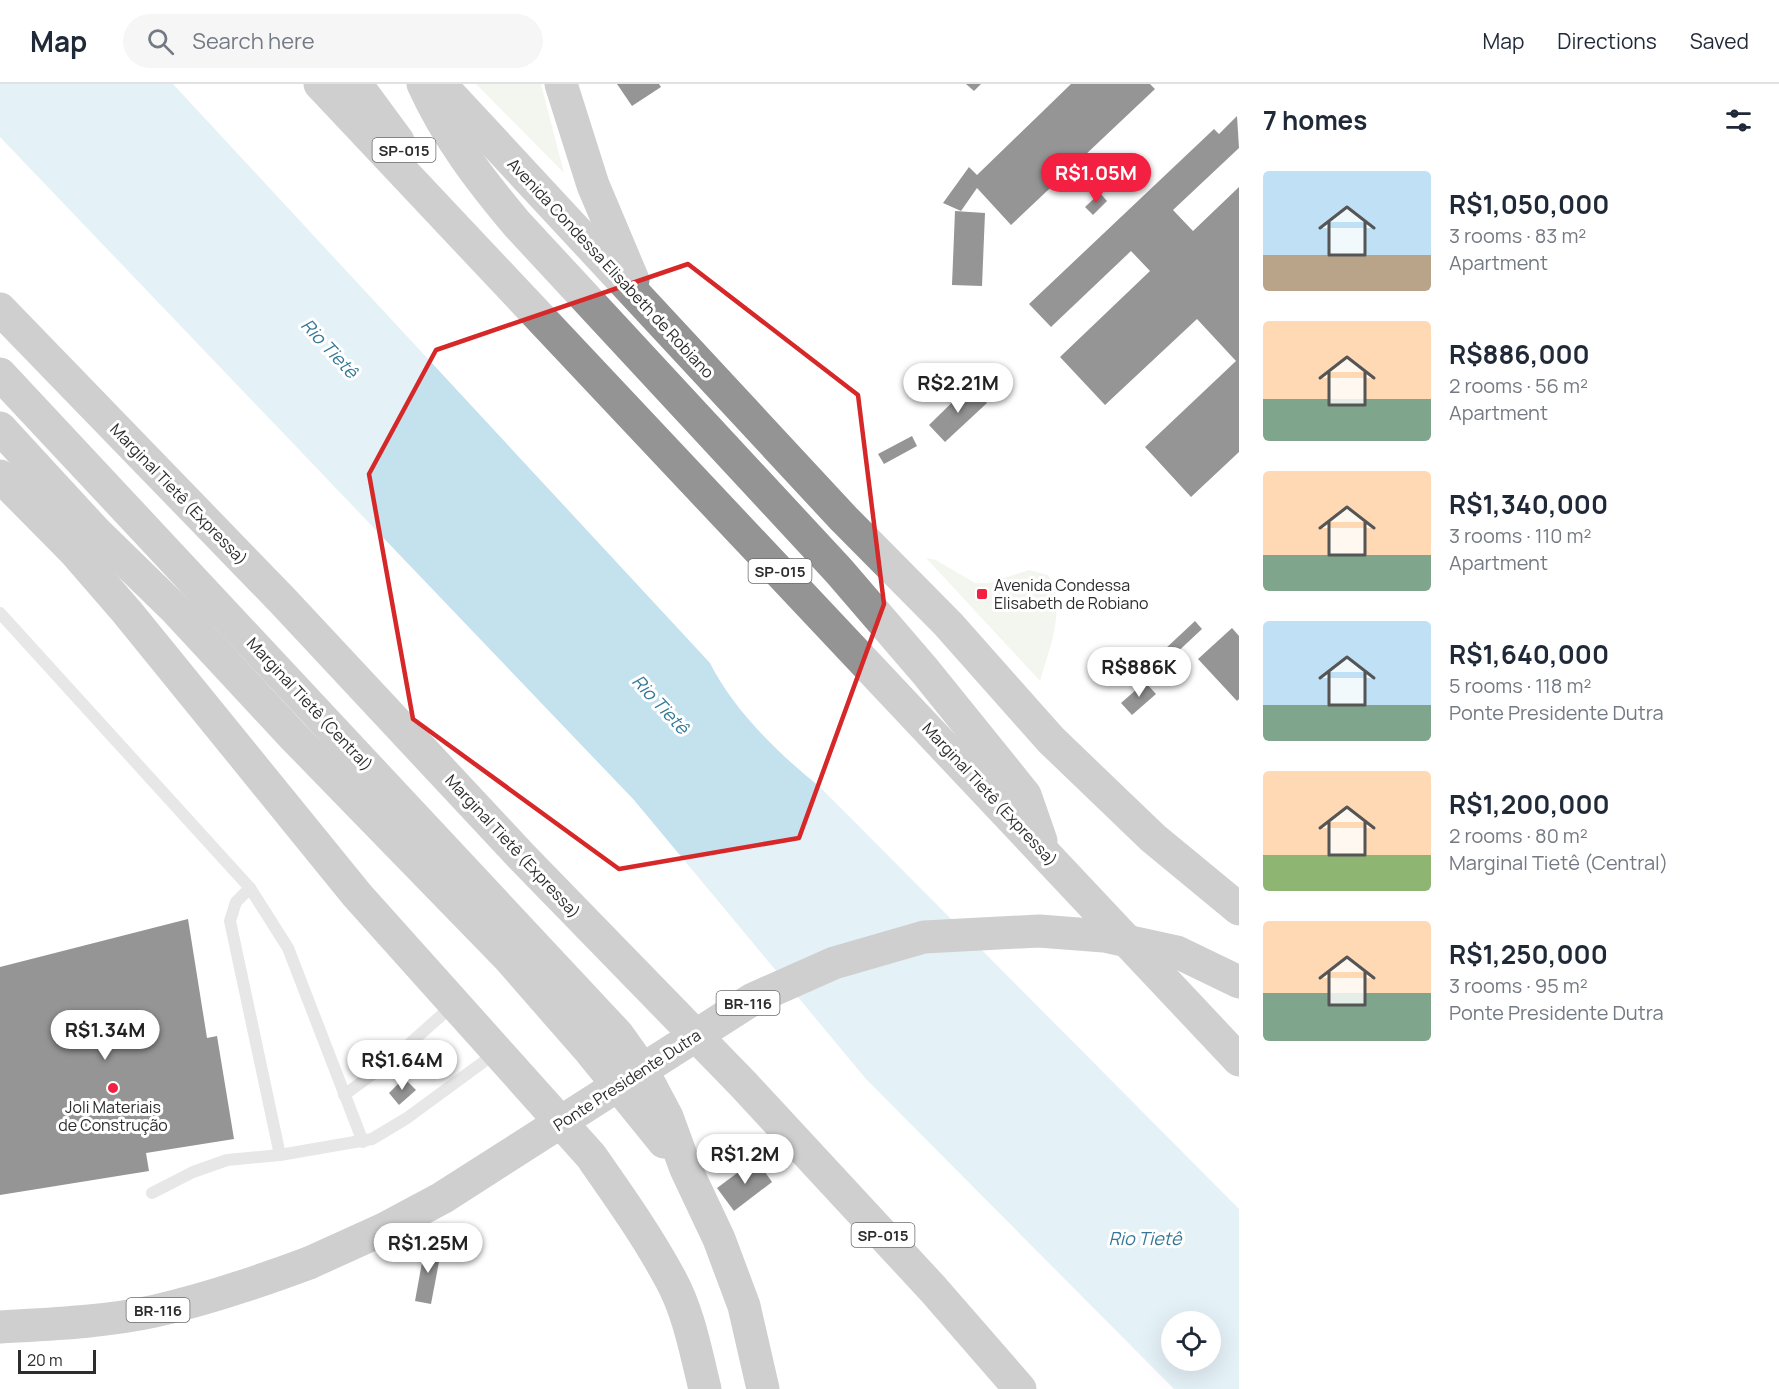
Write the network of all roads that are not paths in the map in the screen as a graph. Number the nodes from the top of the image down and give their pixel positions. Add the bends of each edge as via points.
1 (320, 84) edge
2 (356, 84) edge
3 (423, 84) edge
4 (440, 84) edge
5 (561, 84) edge
6 (448, 219) junction
7 (643, 303) junction
8 (0, 309) edge
9 (0, 374) edge
10 (0, 428) edge
11 (0, 476) edge
12 (95, 531) junction
13 (0, 613) edge
14 (1045, 851) junction
15 (250, 888) junction
16 (1239, 909) edge
17 (1239, 982) edge
18 (453, 1005) junction
19 (498, 1051) junction
20 (1239, 1060) edge
21 (344, 1095) junction
22 (363, 1142) junction
23 (280, 1155) junction
24 (686, 1169) junction
25 (152, 1193) dead end
26 (0, 1327) edge
27 (705, 1389) edge
28 (763, 1389) edge
29 (1020, 1389) edge

1 - 6 highway, Marginal Tietê (Expressa) / SP-015
2 - 6 highway, SP-015
3 - 14 highway via 439,119 475,175 839,571 925,671 1025,795
4 - 7 highway, Avenida Condessa Elisabeth de Robiano
5 - 7 highway via 592,185
6 - 14 highway, Marginal Tietê (Expressa) / SP-015
7 - 16 highway, Avenida Condessa Elisabeth de Robiano via 844,519 948,624 1051,740 1153,838
8 - 29 highway, Marginal Tietê (Expressa) / SP-015 via 743,1084
9 - 24 highway, Marginal Tietê (Central) via 618,1035 667,1117
10 - 12 highway, Marginal Tietê (Central)
11 - 18 highway via 127,612 357,895
12 - 18 highway via 256,740 443,972
12 - 24 highway, Marginal Tietê (Central) via 176,610 508,957
13 - 15 lane
14 - 20 highway, Marginal Tietê (Expressa) / SP-015
15 - 21 lane via 288,948
15 - 23 lane via 236,902 230,921
17 - 26 highway, Ponte Presidente Dutra / BR-116, bridge via 1177,952 1104,936 1040,931 924,937 834,963 753,999 442,1198 309,1263 232,1291 153,1311
18 - 19 highway
18 - 21 lane via 388,1063
19 - 22 lane via 407,1118
19 - 27 highway via 591,1156 666,1271 691,1332
21 - 22 lane
22 - 23 lane
23 - 25 lane via 227,1160
24 - 28 highway via 719,1239 744,1306

